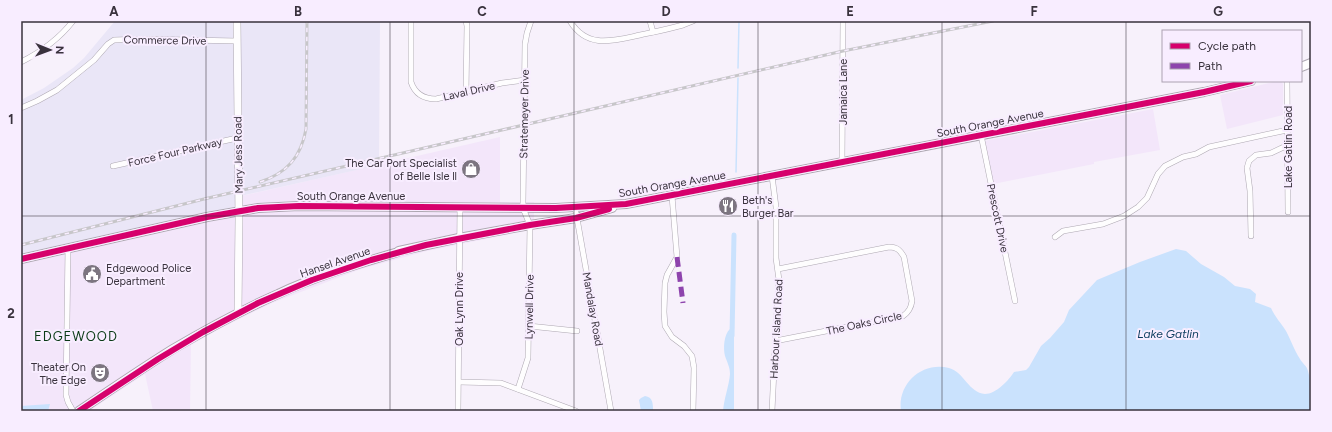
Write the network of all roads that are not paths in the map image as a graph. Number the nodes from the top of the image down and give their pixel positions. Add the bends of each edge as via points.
1 (73, 21) edge
2 (237, 21) edge
3 (411, 21) edge
4 (466, 21) edge
5 (531, 21) edge
6 (570, 21) edge
7 (650, 21) edge
8 (693, 21) edge
9 (843, 21) edge
10 (653, 32) junction
11 (237, 41) junction
12 (21, 62) edge
13 (525, 80) junction
14 (1247, 82) edge
15 (1287, 82) edge
16 (466, 92) junction
17 (21, 108) edge
18 (1287, 130) junction
19 (981, 135) junction
20 (237, 138) junction
21 (1288, 145) junction
22 (842, 162) junction
23 (113, 166) dead end
24 (772, 176) junction
25 (672, 196) junction
26 (626, 204) junction
27 (460, 207) junction
28 (575, 207) junction
29 (523, 208) junction
30 (239, 211) junction
31 (1288, 212) dead end
32 (576, 218) junction
33 (530, 224) junction
34 (1251, 236) dead end
35 (459, 238) junction
36 (1055, 238) dead end
37 (68, 248) junction
38 (21, 259) edge
39 (778, 269) junction
40 (1015, 301) dead end
41 (238, 313) junction
42 (529, 326) junction
43 (577, 331) dead end
44 (775, 341) junction
45 (459, 382) junction
46 (518, 389) junction
47 (74, 411) edge
48 (79, 411) edge
49 (458, 411) edge
50 (576, 411) edge
51 (611, 411) edge
52 (693, 411) edge
53 (772, 411) edge

1 - 12 street via 45,48
2 - 11 street, Mary Jess Road
3 - 16 street, Laval Drive via 410,76 413,88 430,99
4 - 16 street
5 - 13 street, Stratemeyer Drive via 526,33
6 - 10 street via 581,35 597,41 614,41
7 - 10 street
8 - 10 street
9 - 22 street, Jamaica Lane
11 - 17 street, Commerce Drive via 142,38 114,40 57,90
11 - 20 street, Mary Jess Road
13 - 16 street, Laval Drive
13 - 29 street, Stratemeyer Drive
14 - 19 main road, South Orange Avenue
15 - 18 street, Lake Gatlin Road
18 - 21 street, Lake Gatlin Road
18 - 36 street via 1209,147 1183,157 1165,166 1146,198 1124,216 1103,224 1063,231
19 - 22 main road, South Orange Avenue
19 - 40 street, Prescott Drive
20 - 23 street, Force Four Parkway
20 - 30 street, Mary Jess Road
21 - 31 street, Lake Gatlin Road
21 - 34 street via 1256,155 1249,161 1247,168
22 - 24 main road, South Orange Avenue
24 - 25 main road, South Orange Avenue
24 - 39 street, Harbour Island Road
25 - 26 main road, South Orange Avenue
25 - 52 street via 677,257 665,283 665,326 672,337 692,356
26 - 28 main road, South Orange Avenue
26 - 32 main road, Hansel Avenue
27 - 29 main road, South Orange Avenue
27 - 30 main road, South Orange Avenue via 299,206
27 - 35 street, Oak Lynn Drive
28 - 29 main road, South Orange Avenue
28 - 32 street, Mandalay Road
29 - 33 street
30 - 37 main road, South Orange Avenue
30 - 41 street, Mary Jess Road
32 - 33 main road, Hansel Avenue
32 - 51 street, Mandalay Road
33 - 35 main road, Hansel Avenue
33 - 42 street, Lynwell Drive
35 - 41 main road, Hansel Avenue via 399,251 353,265 279,293
35 - 45 street, Oak Lynn Drive
37 - 38 main road, South Orange Avenue
37 - 47 street via 66,395
39 - 44 street, Harbour Island Road
39 - 44 street, The Oaks Circle via 895,247 904,257 912,301 911,308 903,316
41 - 48 main road, Hansel Avenue via 175,348
42 - 43 street
42 - 46 street, Lynwell Drive via 528,358
44 - 53 street, Harbour Island Road
45 - 46 street via 501,383
45 - 49 street, Oak Lynn Drive
46 - 50 street

